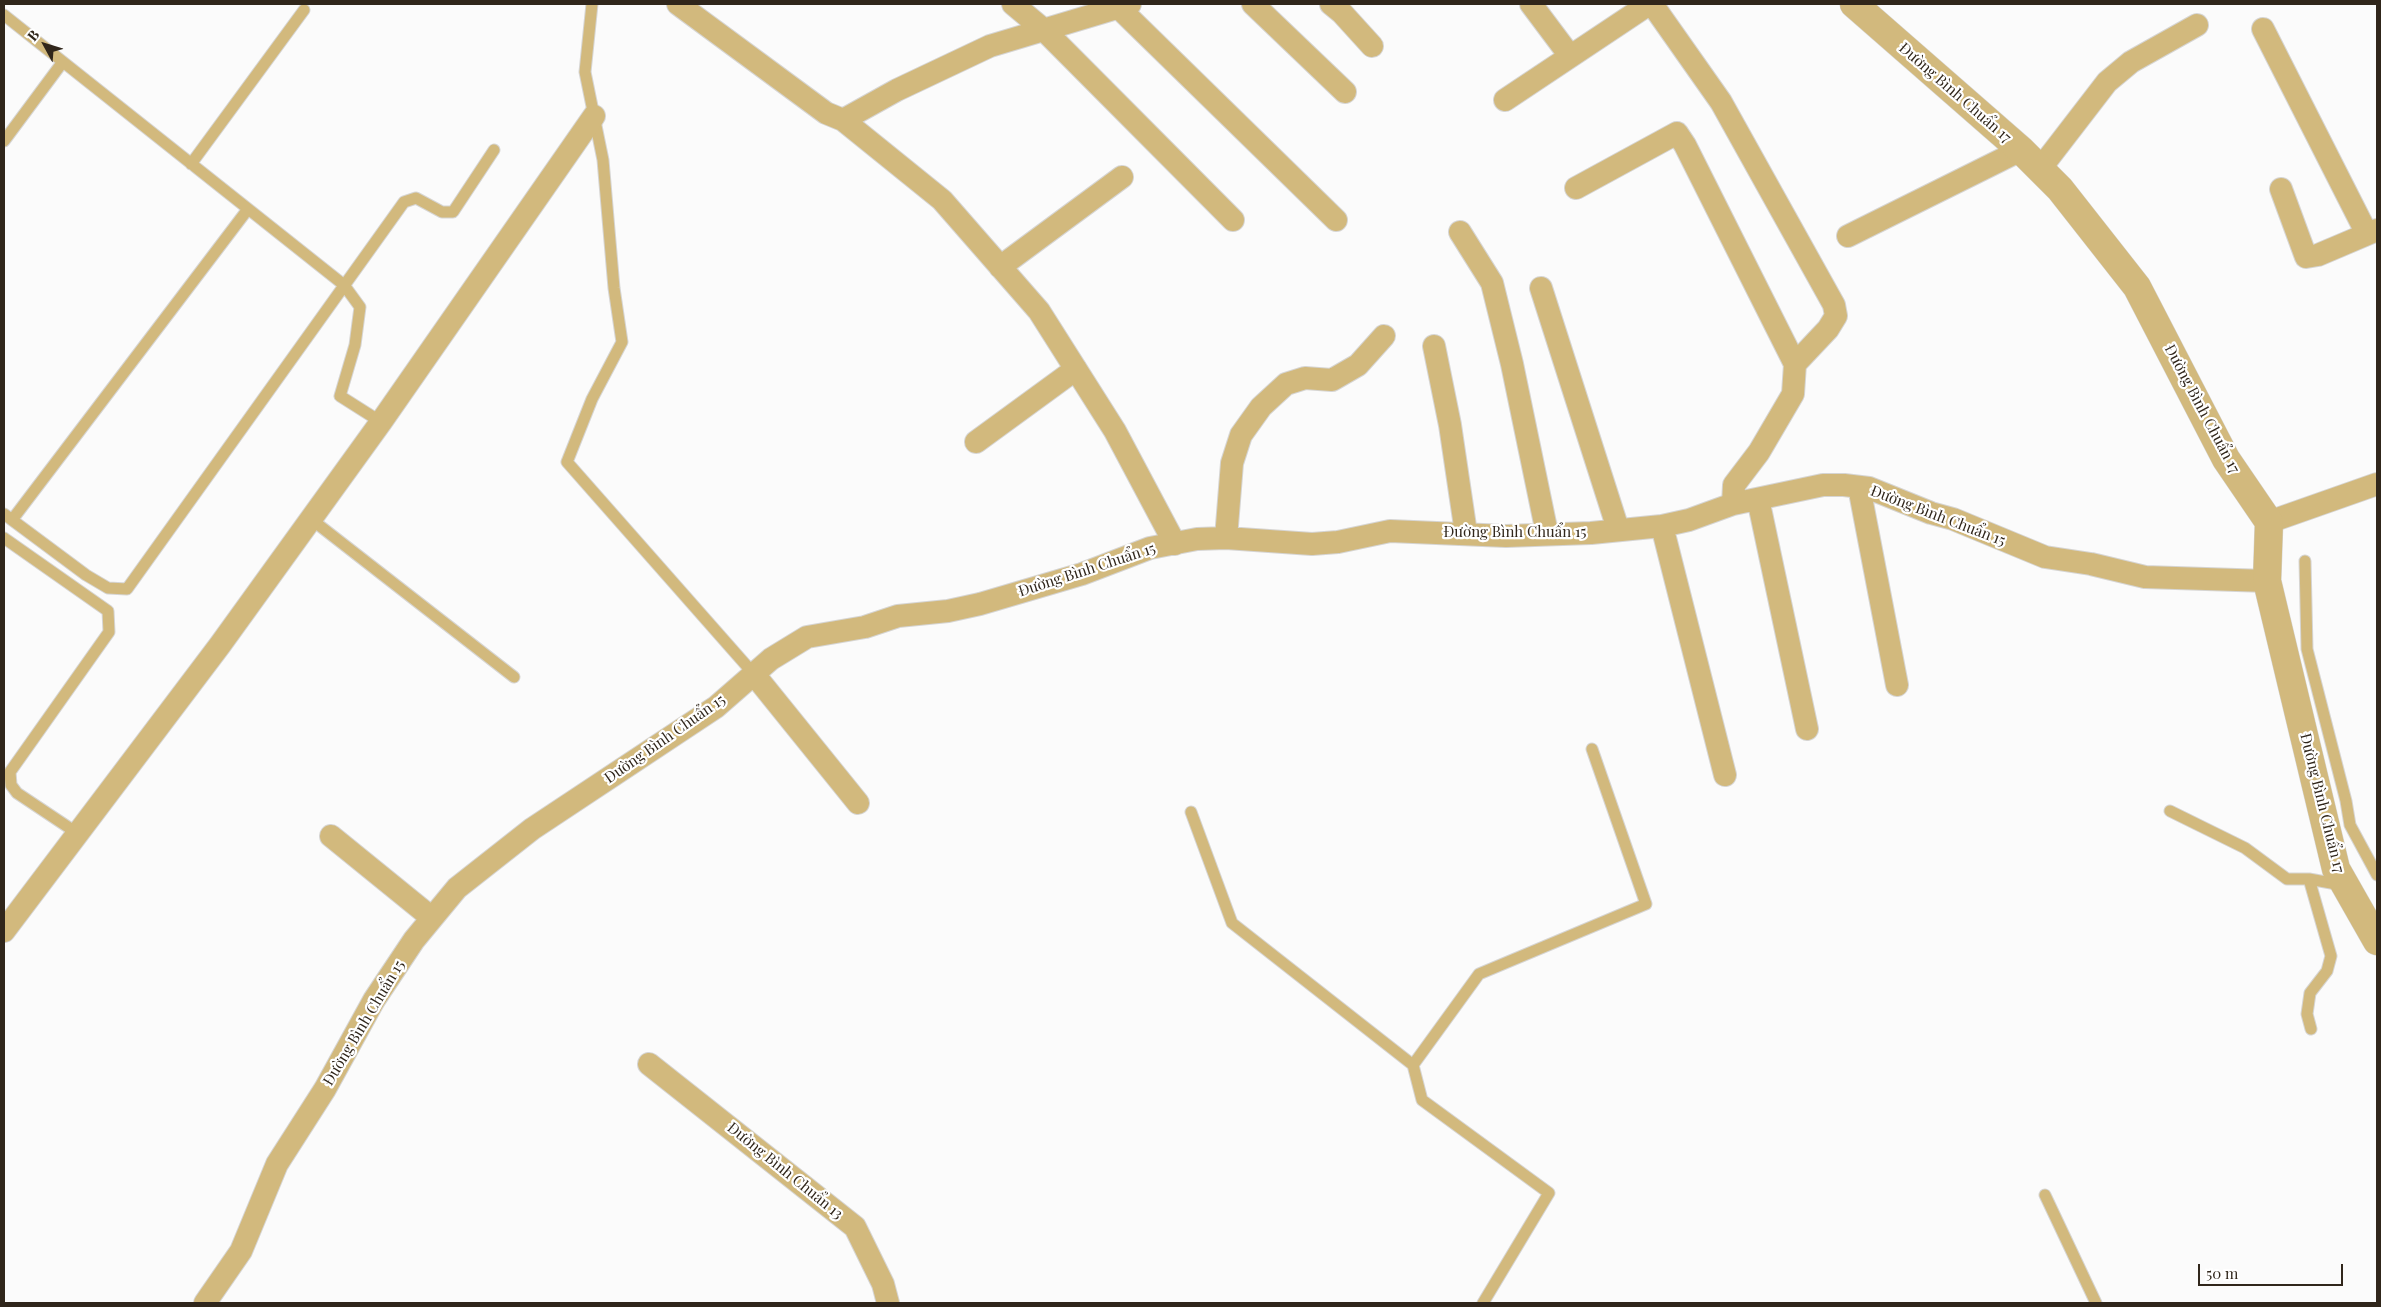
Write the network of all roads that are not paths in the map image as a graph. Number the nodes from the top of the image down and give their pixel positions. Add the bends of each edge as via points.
1 (592, 4) edge
2 (678, 4) edge
3 (1013, 4) edge
4 (1253, 4) edge
5 (1331, 4) edge
6 (1531, 4) edge
7 (1650, 4) edge
8 (1854, 4) edge
9 (1112, 7) edge
10 (304, 10) dead end
11 (4, 14) edge
12 (2197, 26) dead end
13 (2264, 29) dead end
14 (1044, 30) junction
15 (1372, 46) dead end
16 (1570, 56) junction
17 (62, 63) junction
18 (1345, 92) dead end
19 (1505, 100) dead end
20 (594, 116) junction
21 (843, 120) junction
22 (4, 141) edge
23 (494, 150) dead end
24 (2021, 150) junction
25 (191, 164) junction
26 (2040, 169) junction
27 (1122, 177) dead end
28 (1576, 188) dead end
29 (2281, 189) dead end
30 (248, 209) junction
31 (1233, 220) dead end
32 (1336, 220) dead end
33 (1460, 232) dead end
34 (2372, 232) edge
35 (1848, 236) dead end
36 (1000, 267) junction
37 (344, 285) junction
38 (1541, 288) dead end
39 (1384, 336) dead end
40 (1434, 346) dead end
41 (1795, 364) junction
42 (1076, 369) junction
43 (381, 422) junction
44 (976, 442) dead end
45 (2377, 484) edge
46 (1858, 487) junction
47 (1758, 499) junction
48 (1733, 504) junction
49 (8, 517) edge
50 (311, 519) junction
51 (2269, 522) junction
52 (1662, 526) junction
53 (1618, 529) junction
54 (1466, 533) junction
55 (1547, 533) junction
56 (4, 538) edge
57 (1226, 538) junction
58 (1175, 544) junction
59 (2305, 561) dead end
60 (2267, 581) junction
61 (753, 673) junction
62 (514, 677) dead end
63 (1897, 685) dead end
64 (1807, 729) dead end
65 (1592, 749) dead end
66 (1725, 776) dead end
67 (858, 804) dead end
68 (1191, 812) dead end
69 (2170, 812) dead end
70 (77, 833) junction
71 (331, 836) dead end
72 (2377, 875) edge
73 (2309, 879) junction
74 (2344, 885) junction
75 (432, 918) junction
76 (4, 931) edge
77 (2377, 940) edge
78 (2311, 1029) dead end
79 (649, 1064) dead end
80 (1413, 1064) junction
81 (2045, 1195) dead end
82 (205, 1303) edge
83 (888, 1303) edge
84 (1483, 1303) edge
85 (2096, 1303) edge

1 - 20 lane via 585,72
2 - 21 street via 826,113
3 - 14 street
4 - 18 street
5 - 15 street
6 - 16 street
7 - 16 street
7 - 41 street via 1721,102 1834,305 1836,316 1828,329
8 - 24 street, Đường Bình Chuẩn 17
9 - 14 street
9 - 32 street
10 - 25 lane
11 - 17 lane
12 - 26 street via 2131,62 2107,82
13 - 34 street
14 - 21 street via 990,46 897,90
14 - 31 street
16 - 19 street
17 - 22 lane
17 - 25 lane
20 - 43 street
20 - 61 lane via 603,160 622,342 592,400 567,462
21 - 36 street via 942,200
23 - 37 lane via 453,212 442,212 416,198 404,202
24 - 26 street, Đường Bình Chuẩn 17
24 - 35 street
25 - 30 lane
26 - 51 street, Đường Bình Chuẩn 17 via 2060,189 2137,287 2226,460
27 - 36 street
28 - 41 street via 1677,133
29 - 34 street via 2306,257
30 - 37 lane
30 - 49 lane
33 - 55 street via 1492,283
36 - 42 street via 1039,311
37 - 43 lane via 360,307 355,345 340,396
37 - 49 lane via 128,589 108,588 86,575
38 - 53 street
39 - 57 street via 1358,365 1332,380 1304,378 1286,384 1261,407 1241,435 1232,463
40 - 54 street
41 - 48 street via 1793,394 1760,452 1734,485
42 - 44 street
42 - 58 street via 1115,431
43 - 50 street
45 - 51 street
46 - 47 street, Đường Bình Chuẩn 15 via 1823,485
46 - 60 street, Đường Bình Chuẩn 15 via 1869,488 1953,519 2045,557 2145,577
46 - 63 street
47 - 48 street, Đường Bình Chuẩn 15
47 - 64 street
48 - 52 street, Đường Bình Chuẩn 15
50 - 62 lane
50 - 70 street
51 - 60 street, Đường Bình Chuẩn 17
52 - 53 street, Đường Bình Chuẩn 15
52 - 66 street
53 - 55 street, Đường Bình Chuẩn 15
54 - 55 street, Đường Bình Chuẩn 15 via 1506,536
54 - 57 street, Đường Bình Chuẩn 15 via 1390,531 1312,544
56 - 70 lane via 108,611 109,632 10,772 11,785 17,793
57 - 58 street, Đường Bình Chuẩn 15
58 - 61 street, Đường Bình Chuẩn 15 via 1150,548 1082,574 980,604 948,612 898,616 865,627 807,637
59 - 72 lane via 2307,649 2350,825
60 - 74 street, Đường Bình Chuẩn 17 via 2336,869
61 - 67 street
61 - 75 street, Đường Bình Chuẩn 15 via 716,707 532,829 482,866 457,888
65 - 80 lane via 1646,904 1479,974
68 - 80 lane via 1232,923
69 - 73 lane via 2245,848 2287,880
70 - 76 street
71 - 75 street
73 - 74 lane
73 - 78 lane via 2331,956 2327,971 2310,993 2307,1014
74 - 77 street, Đường Bình Chuẩn 17
75 - 82 street, Đường Bình Chuẩn 15 via 374,1000 325,1089 277,1164 259,1204 250,1235
79 - 83 street, Đường Bình Chuẩn 13 via 855,1227 883,1284
80 - 84 lane via 1422,1100 1549,1193
81 - 85 lane

